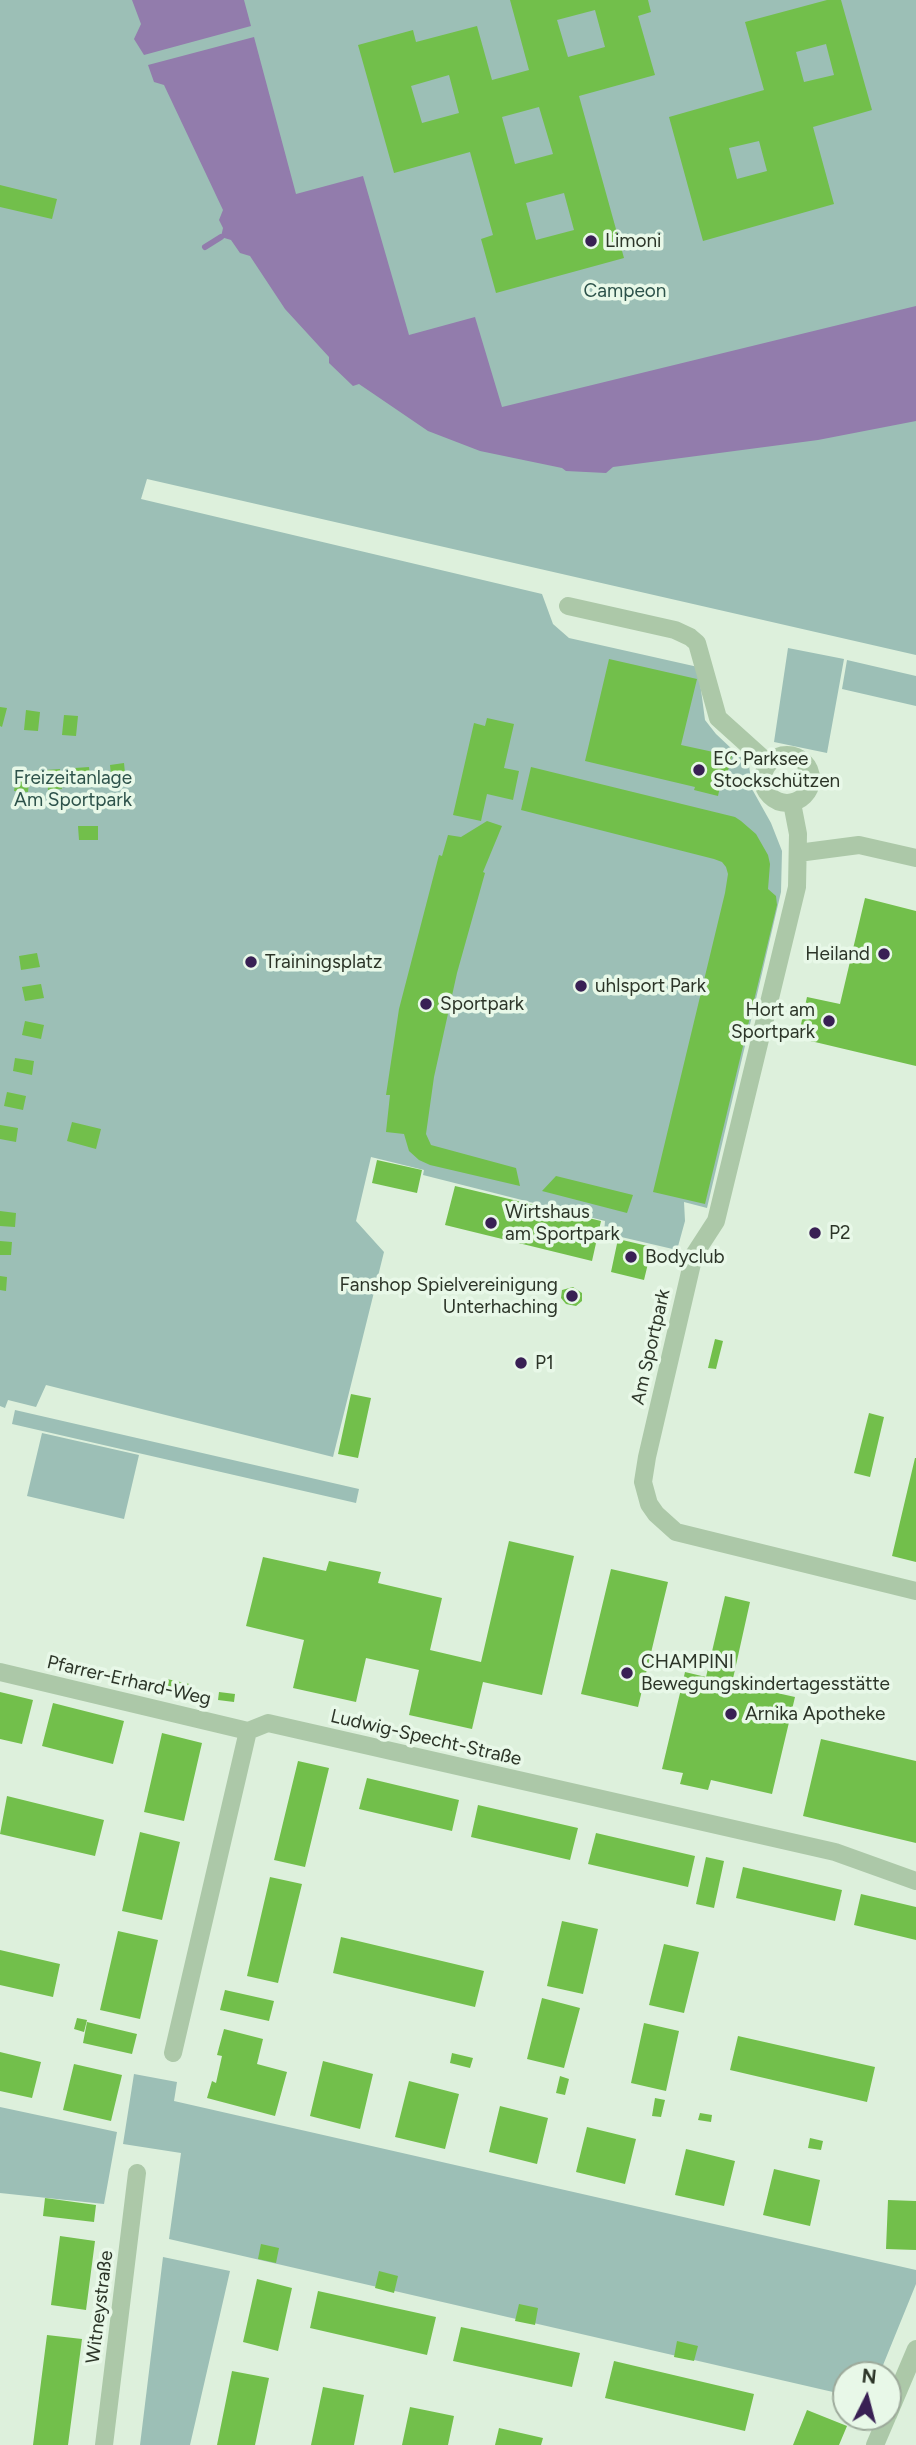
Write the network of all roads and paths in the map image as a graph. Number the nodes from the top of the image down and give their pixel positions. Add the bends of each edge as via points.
1 (568, 606) dead end
2 (768, 763) junction
3 (792, 803) junction
4 (798, 853) junction
5 (916, 858) edge
6 (916, 1591) edge
7 (0, 1672) edge
8 (248, 1731) junction
9 (916, 1881) edge
10 (173, 2053) dead end
11 (137, 2173) dead end
12 (916, 2349) edge
13 (902, 2381) edge
14 (104, 2445) edge

1 - 2 street via 690,637 697,643 718,718
2 - 3 street via 762,774 763,786 780,802
2 - 3 street via 792,754 806,762 811,786
3 - 4 street, Am Sportpark
4 - 5 street via 859,845
4 - 6 street, Am Sportpark via 796,887 716,1221 694,1255 643,1482 649,1504 676,1532
7 - 8 street, Pfarrer-Erhard-Weg
8 - 9 street, Ludwig-Specht-Straße via 268,1723 835,1852
8 - 10 street
11 - 14 street, Witneystraße
12 - 13 street

